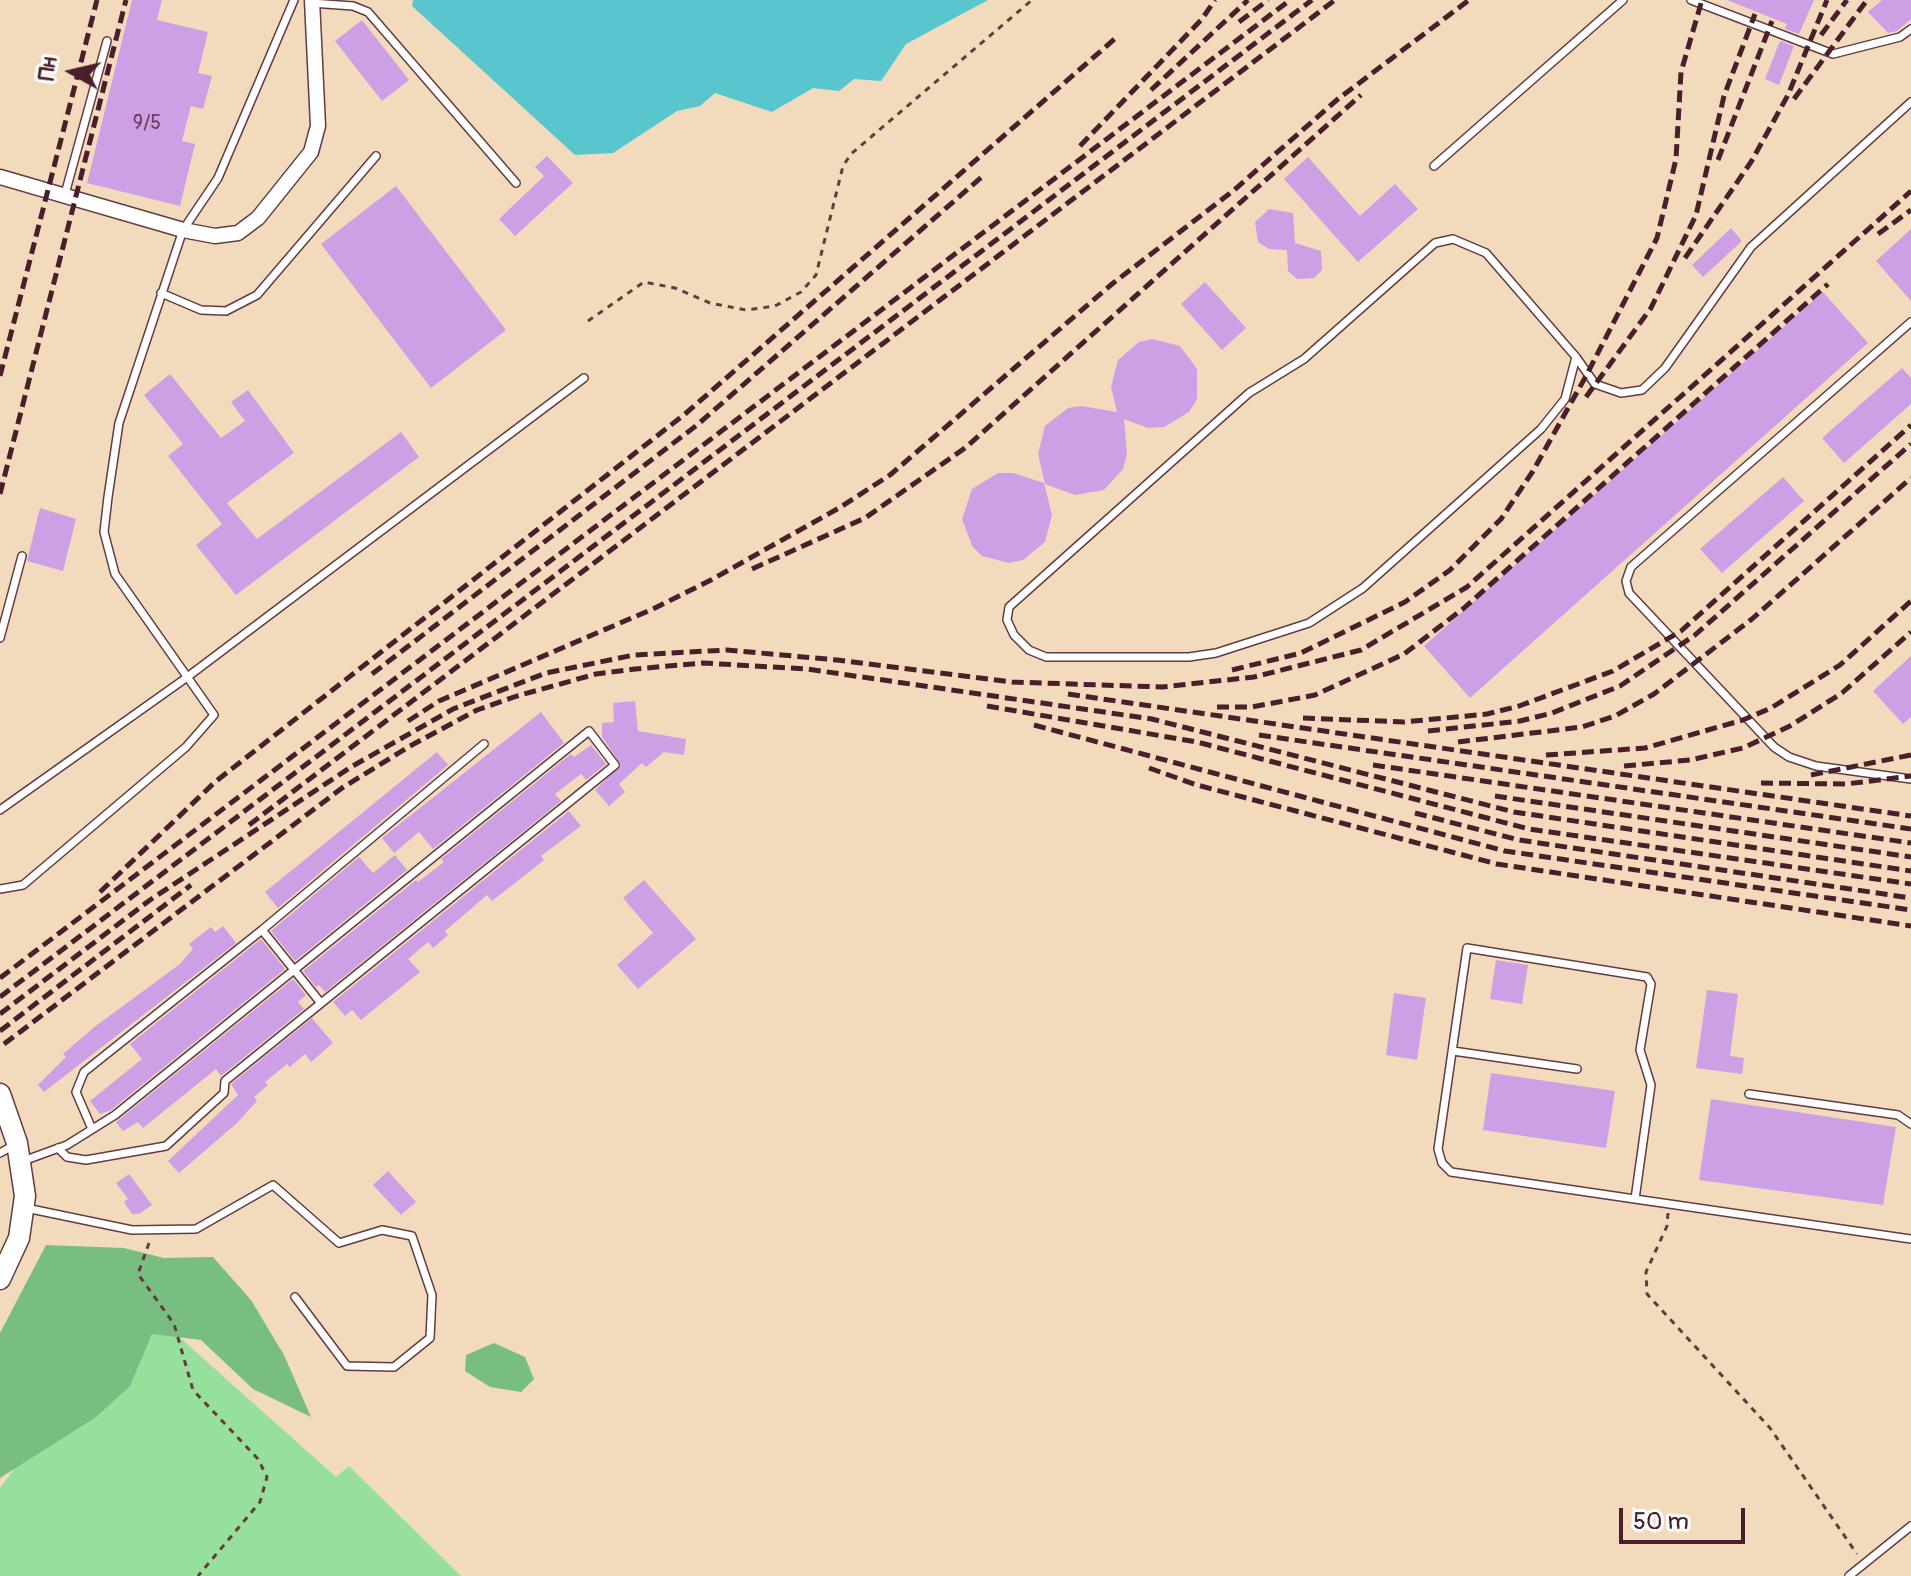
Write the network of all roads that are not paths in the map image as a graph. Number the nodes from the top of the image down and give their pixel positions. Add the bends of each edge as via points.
1 (294, 0) edge
2 (1623, 0) edge
3 (1691, 0) edge
4 (312, 1) edge
5 (1911, 29) edge
6 (107, 41) dead end
7 (1911, 102) edge
8 (376, 156) dead end
9 (1434, 166) dead end
10 (0, 177) edge
11 (516, 183) dead end
12 (65, 194) junction
13 (183, 230) junction
14 (161, 293) junction
15 (1911, 322) edge
16 (1576, 357) junction
17 (584, 378) dead end
18 (22, 556) dead end
19 (0, 638) edge
20 (186, 678) junction
21 (484, 744) dead end
22 (1911, 779) edge
23 (0, 810) edge
24 (0, 889) edge
25 (262, 930) junction
26 (293, 970) junction
27 (320, 1002) junction
28 (1453, 1051) junction
29 (1577, 1069) dead end
30 (0, 1094) edge
31 (1749, 1094) dead end
32 (1911, 1124) edge
33 (92, 1129) junction
34 (58, 1148) junction
35 (13, 1152) edge
36 (1635, 1199) junction
37 (24, 1208) junction
38 (1911, 1239) edge
39 (0, 1279) edge
40 (295, 1297) dead end
41 (1911, 1526) edge
42 (1849, 1576) edge

1 - 13 lane via 218,178
2 - 9 lane
3 - 5 lane via 1833,54 1900,37
4 - 11 lane via 368,12
4 - 13 street via 318,126 311,152 258,218 238,233 215,236
6 - 12 lane
7 - 16 lane via 1751,247 1665,368 1642,390 1621,393 1595,384
8 - 14 lane via 257,295 226,311 201,310
10 - 12 street
12 - 13 street
13 - 14 lane
14 - 20 lane via 119,423 104,532 115,574
15 - 22 lane via 1631,567 1626,581 1629,593 1774,747 1816,766
16 - 16 lane via 1565,399 1541,429 1363,588 1309,623 1216,653 1174,657 1046,657 1014,635 1007,620 1009,607 1249,393 1304,359 1435,243 1453,239 1486,253
17 - 20 lane
18 - 19 lane
20 - 23 lane
20 - 24 lane via 214,715 205,726 23,885
21 - 25 lane
25 - 26 lane
25 - 33 lane via 81,1076 76,1092
26 - 27 lane
26 - 27 lane via 589,731 615,765
26 - 33 lane
27 - 34 lane via 225,1081 224,1093 166,1146 86,1160 67,1157
28 - 29 lane
28 - 36 lane via 1438,1149 1451,1172
28 - 36 lane via 1467,948 1647,977 1651,984 1640,1050 1651,1085
30 - 35 main road
31 - 32 lane via 1898,1115
33 - 34 lane
34 - 35 lane
35 - 37 main road
36 - 38 lane
37 - 39 main road via 15,1250
37 - 40 lane via 152,1232 196,1229 273,1185 339,1243 382,1230 412,1236 432,1295 430,1338 394,1367 347,1366
41 - 42 lane

